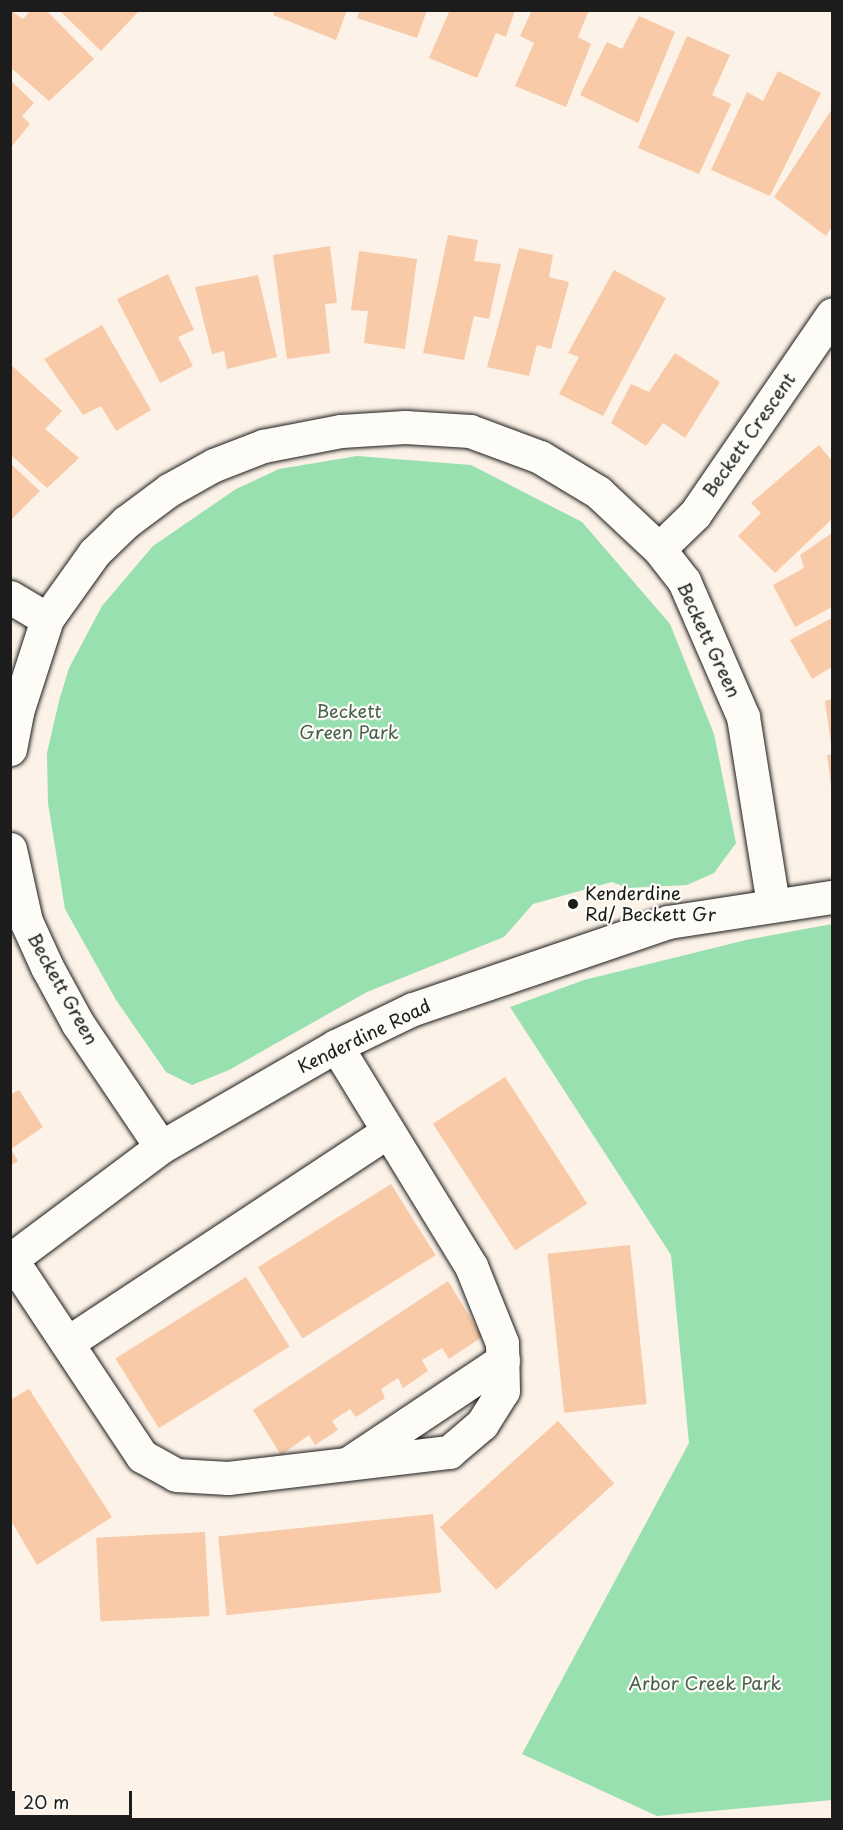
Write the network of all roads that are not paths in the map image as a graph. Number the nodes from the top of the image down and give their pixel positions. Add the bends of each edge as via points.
1 (832, 315) edge
2 (659, 549) junction
3 (10, 597) edge
4 (47, 619) junction
5 (10, 749) edge
6 (10, 849) edge
7 (832, 897) edge
8 (772, 904) junction
9 (336, 1046) junction
10 (386, 1133) junction
11 (161, 1147) junction
12 (11, 1259) edge
13 (67, 1344) junction
14 (503, 1360) junction
15 (346, 1464) junction

1 - 2 street, Beckett Crescent via 695,514
2 - 4 street, Beckett Green via 598,492 540,457 470,431 405,427 341,431 263,446 214,465 169,490 126,522 94,554
2 - 8 street, Beckett Green via 684,581 743,717
3 - 4 street
4 - 5 street, Beckett Green via 20,702
6 - 11 street, Beckett Green via 26,921 47,967 78,1024
7 - 8 street, Kenderdine Road
8 - 9 street, Kenderdine Road via 668,922 584,948 412,1010
9 - 10 street
9 - 11 street, Kenderdine Road
10 - 13 street
10 - 14 street via 471,1266 502,1343
11 - 12 street, Kenderdine Road
12 - 13 street
13 - 15 street via 142,1456 176,1475 228,1478
14 - 15 street
14 - 15 street via 503,1391 482,1424 449,1452

